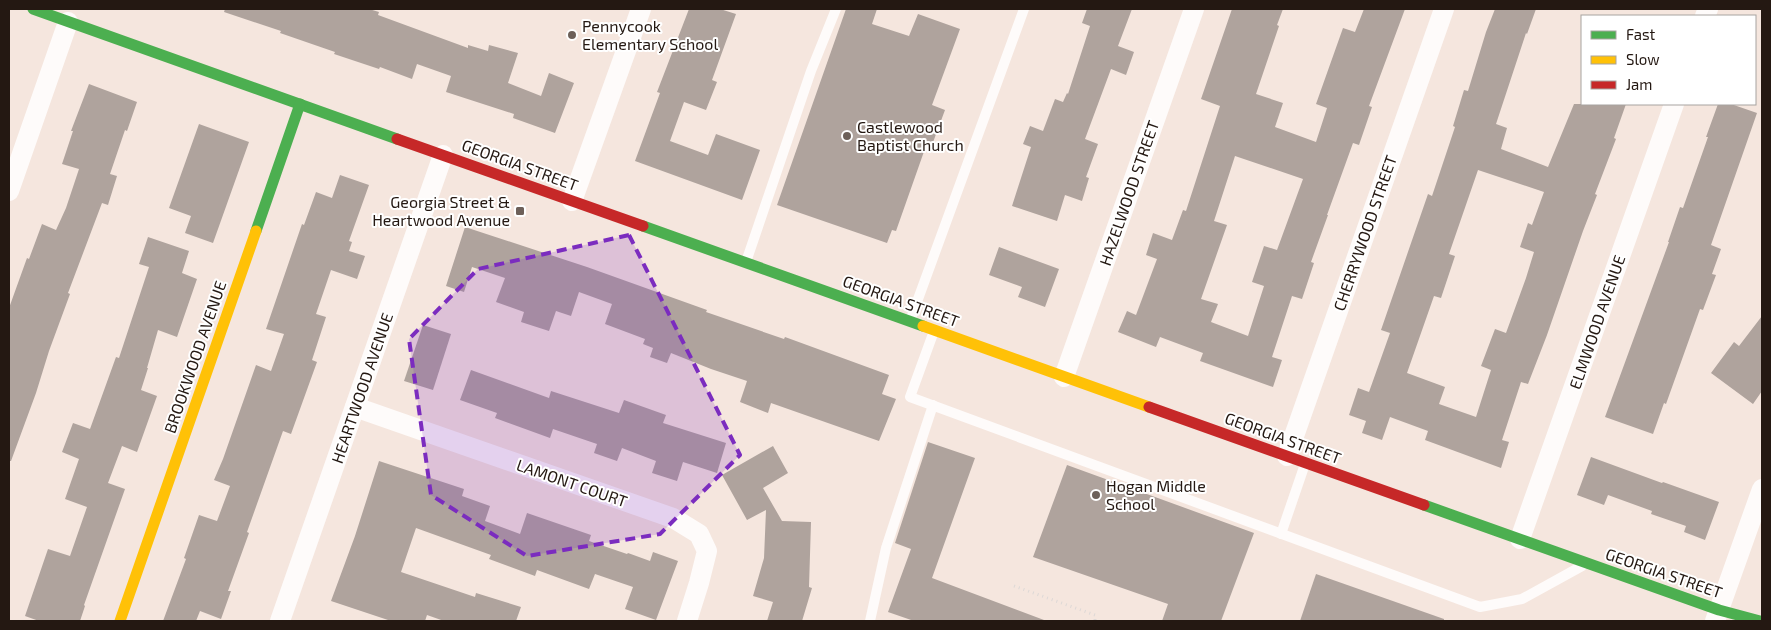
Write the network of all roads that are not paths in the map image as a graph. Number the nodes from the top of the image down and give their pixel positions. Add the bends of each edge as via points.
1 (33, 9) edge
2 (641, 9) edge
3 (836, 9) edge
4 (1024, 9) edge
5 (1194, 9) edge
6 (1444, 9) edge
7 (68, 22) junction
8 (300, 104) junction
9 (1674, 105) edge
10 (443, 155) junction
11 (9, 191) edge
12 (572, 201) junction
13 (746, 263) junction
14 (910, 322) junction
15 (934, 330) junction
16 (1064, 377) junction
17 (933, 406) junction
18 (355, 407) junction
19 (1287, 456) junction
20 (1306, 463) junction
21 (1762, 489) edge
22 (1281, 534) junction
23 (1520, 539) junction
24 (1587, 563) junction
25 (1717, 616) edge
26 (120, 621) edge
27 (280, 621) edge
28 (687, 621) edge
29 (870, 621) edge
30 (1760, 621) edge

1 - 7 main road, GEORGIA STREET
2 - 12 street
3 - 13 lane via 811,71
4 - 14 lane
5 - 16 street, HAZELWOOD STREET
6 - 19 street, CHERRYWOOD STREET
7 - 8 main road, GEORGIA STREET
7 - 11 street
8 - 10 main road, GEORGIA STREET
8 - 26 main road, BROOKWOOD AVENUE
9 - 23 street, ELMWOOD AVENUE
10 - 12 main road, GEORGIA STREET
10 - 18 street, HEARTWOOD AVENUE
12 - 13 main road, GEORGIA STREET
13 - 14 main road, GEORGIA STREET
14 - 15 main road, GEORGIA STREET
15 - 16 main road, GEORGIA STREET
15 - 17 lane via 910,397
16 - 19 main road, GEORGIA STREET
17 - 22 lane
17 - 29 lane via 886,548
18 - 27 street, HEARTWOOD AVENUE
18 - 28 street, LAMONT COURT via 673,518 699,534 707,551
19 - 20 main road, GEORGIA STREET
20 - 22 lane
20 - 23 main road, GEORGIA STREET
21 - 25 street
22 - 24 lane via 1480,607 1522,599
23 - 24 main road, GEORGIA STREET
24 - 25 main road, GEORGIA STREET
25 - 30 main road, GEORGIA STREET

